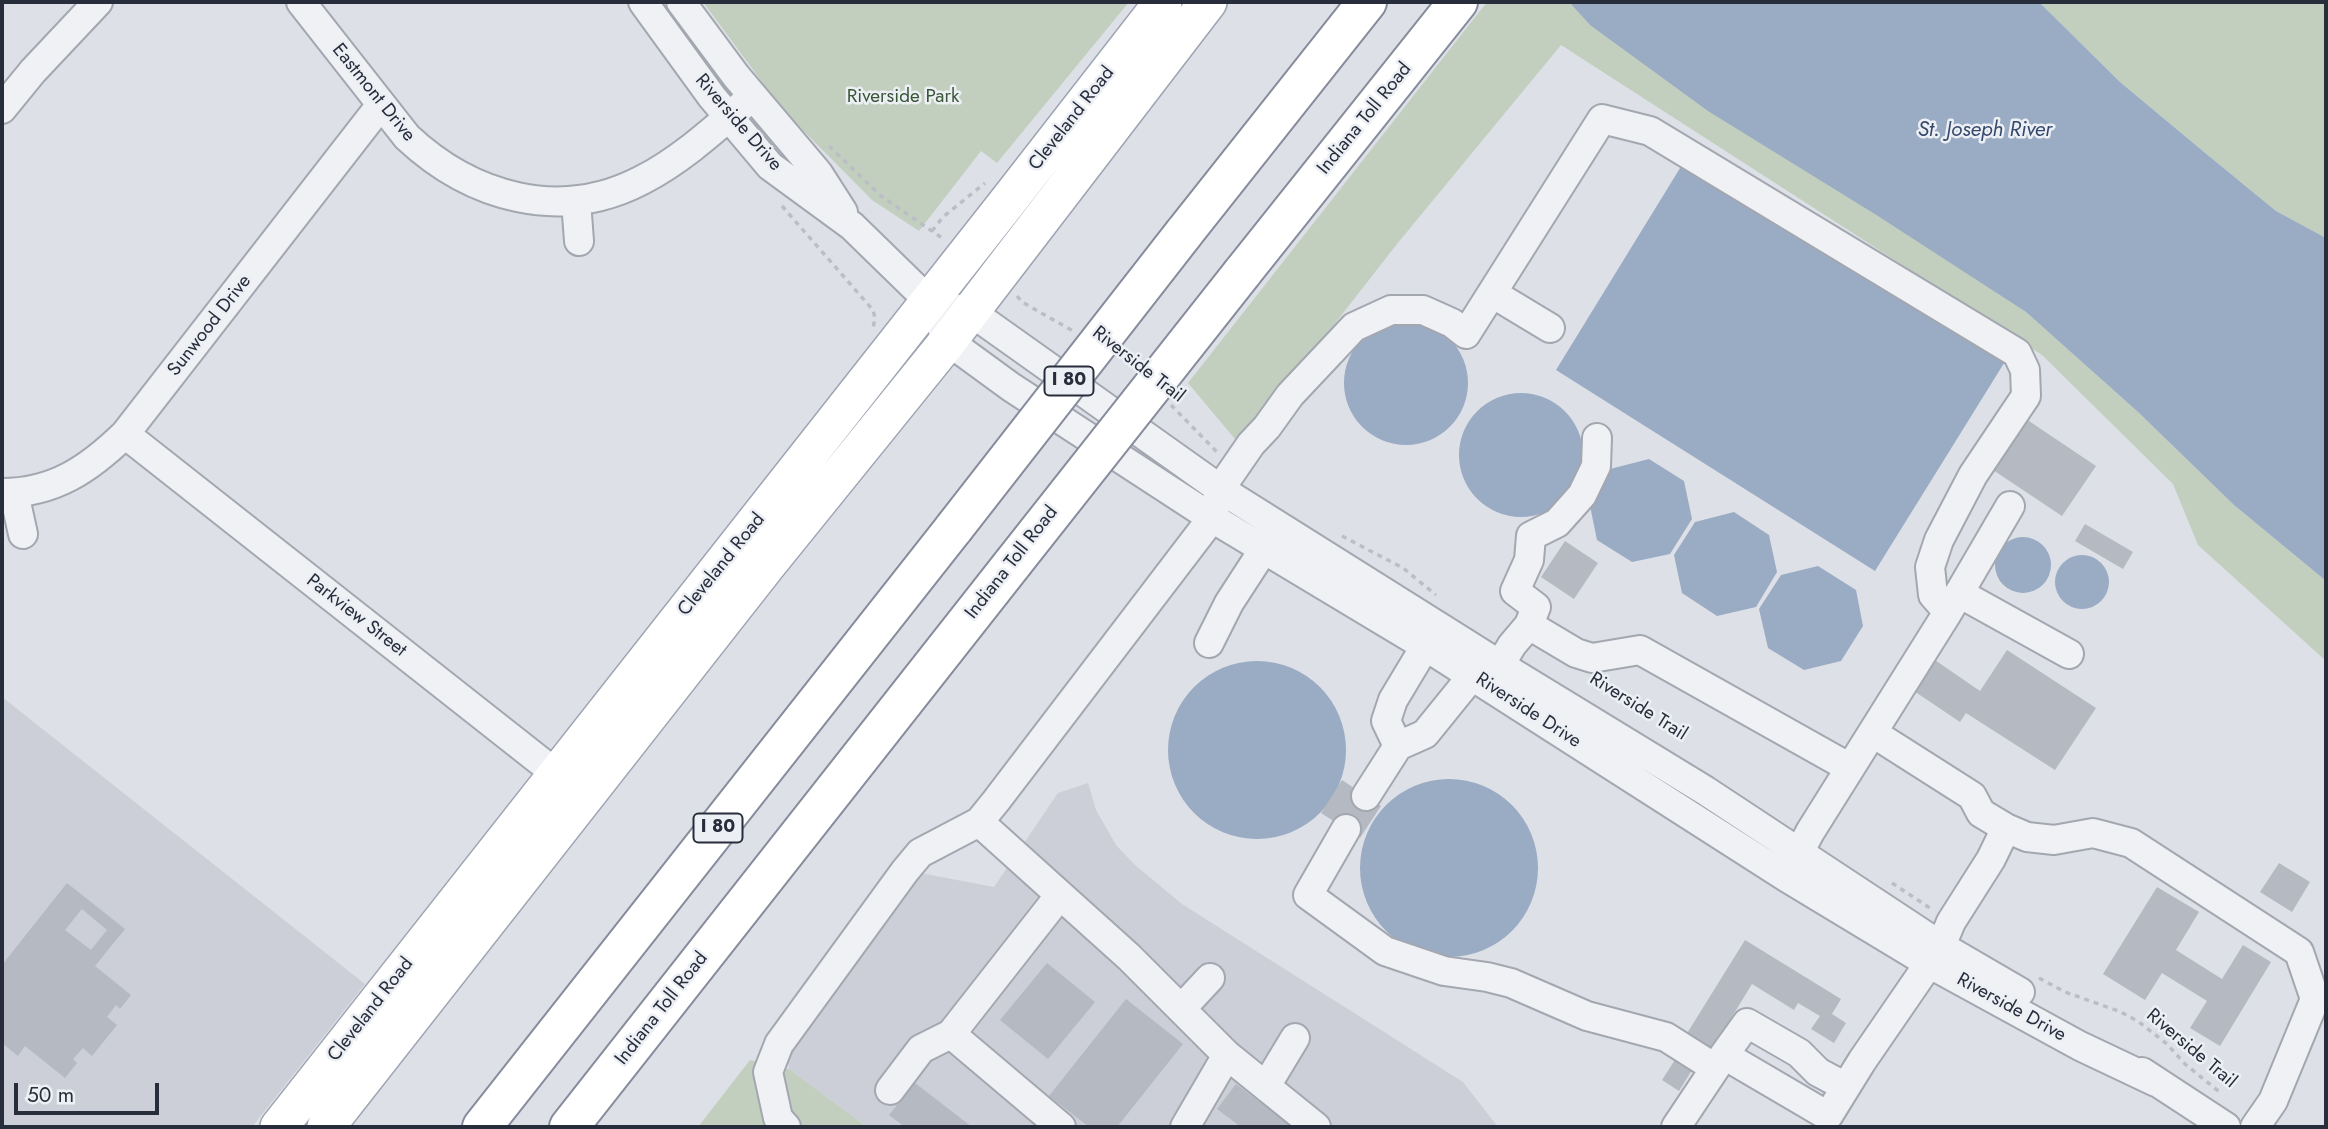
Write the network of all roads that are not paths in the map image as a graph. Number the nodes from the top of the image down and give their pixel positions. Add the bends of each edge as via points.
1 (98, 2) edge
2 (301, 2) edge
3 (643, 2) edge
4 (681, 2) edge
5 (1163, 2) edge
6 (1208, 2) edge
7 (1367, 2) edge
8 (1458, 2) edge
9 (753, 96) junction
10 (380, 106) junction
11 (2, 109) edge
12 (729, 117) junction
13 (576, 201) junction
14 (852, 226) junction
15 (579, 241) dead end
16 (1492, 293) junction
17 (930, 303) junction
18 (971, 312) junction
19 (1550, 328) dead end
20 (948, 341) junction
21 (125, 434) junction
22 (1597, 438) dead end
23 (1228, 478) junction
24 (8, 493) edge
25 (2010, 506) dead end
26 (1212, 518) junction
27 (23, 534) dead end
28 (1264, 549) junction
29 (1954, 603) junction
30 (1436, 624) junction
31 (1529, 625) junction
32 (1209, 643) dead end
33 (2069, 654) dead end
34 (1500, 665) junction
35 (1472, 676) junction
36 (1873, 733) junction
37 (1398, 746) junction
38 (1850, 768) junction
39 (557, 774) junction
40 (1366, 796) dead end
41 (587, 797) junction
42 (979, 822) junction
43 (2006, 828) junction
44 (1346, 829) dead end
45 (1800, 852) junction
46 (1786, 877) junction
47 (1060, 895) junction
48 (1940, 944) junction
49 (1210, 978) dead end
50 (1181, 1009) junction
51 (951, 1034) junction
52 (1295, 1038) dead end
53 (1227, 1055) junction
54 (1720, 1062) junction
55 (1266, 1086) junction
56 (1846, 1087) junction
57 (890, 1090) dead end
58 (279, 1127) edge
59 (326, 1127) edge
60 (482, 1127) edge
61 (569, 1127) edge
62 (786, 1127) edge
63 (1061, 1127) edge
64 (1185, 1127) edge
65 (1315, 1127) edge
66 (1676, 1127) edge
67 (2227, 1127) edge
68 (2255, 1127) edge

1 - 11 street
2 - 10 street, Eastmont Drive
3 - 12 street, Riverside Drive
4 - 9 street, Riverside Drive
5 - 17 main road, Cleveland Road
6 - 18 main road, Cleveland Road
7 - 60 highway, I 80, bridge
8 - 61 highway, Indiana Toll Road, bridge
9 - 12 street, Eastmont Drive
9 - 14 street, Riverside Drive via 818,173
10 - 13 street, Eastmont Drive via 426,155 486,189 514,198
10 - 21 street, Sunwood Drive
12 - 13 street, Eastmont Drive via 642,181
12 - 14 street, Riverside Drive via 770,166
13 - 15 street
14 - 17 street, Riverside Drive
16 - 19 street
16 - 23 street via 1466,334 1423,310 1391,310 1354,327 1290,395
16 - 29 street via 1602,120 1650,131 2017,353 2025,370 2026,396 1973,475 1930,567 1934,595
17 - 18 street, Riverside Drive
17 - 20 street, Riverside Drive
17 - 39 main road, Cleveland Road
18 - 20 main road, Cleveland Road
18 - 23 street, Riverside Drive
20 - 26 street, Riverside Drive
20 - 41 main road, Cleveland Road
21 - 24 street, Sunwood Drive via 82,470 50,485
21 - 39 street, Parkview Street
22 - 31 street via 1596,466 1582,495 1557,523 1531,536 1516,591 1536,607
23 - 26 street
23 - 30 street, Riverside Drive
24 - 27 street
25 - 29 street
26 - 28 street, Riverside Drive
26 - 42 street
28 - 30 street, Riverside Drive
28 - 32 street
29 - 33 street
29 - 36 street
30 - 34 street, Riverside Drive
30 - 35 street, Riverside Drive
30 - 37 street via 1386,721
31 - 34 street
31 - 38 street via 1592,658 1640,650
34 - 35 street
34 - 45 street, Riverside Drive
35 - 37 street via 1425,734
35 - 46 street, Riverside Drive
36 - 38 street
36 - 43 street via 1972,796 1981,813
37 - 40 street
38 - 45 street
39 - 41 street, Parkview Street
39 - 58 main road, Cleveland Road
41 - 59 main road, Cleveland Road
42 - 47 street
42 - 62 street via 920,853 779,1044 768,1072 778,1118
43 - 48 street
43 - 68 street via 2027,837 2054,840 2093,833 2131,843 2299,952 2315,999 2273,1101
44 - 54 street via 1308,895 1385,951 1444,971 1511,983 1587,1016 1666,1037
45 - 46 street
45 - 48 street, Riverside Drive
46 - 48 street, Riverside Drive
47 - 50 street
47 - 51 street
48 - 56 street
48 - 67 street, Riverside Drive via 2087,1032
49 - 50 street
50 - 53 street
51 - 57 street via 921,1049
51 - 63 street
52 - 55 street
53 - 55 street
53 - 64 street
54 - 56 street via 1828,1116
54 - 56 street via 1747,1023
54 - 66 street
55 - 65 street

